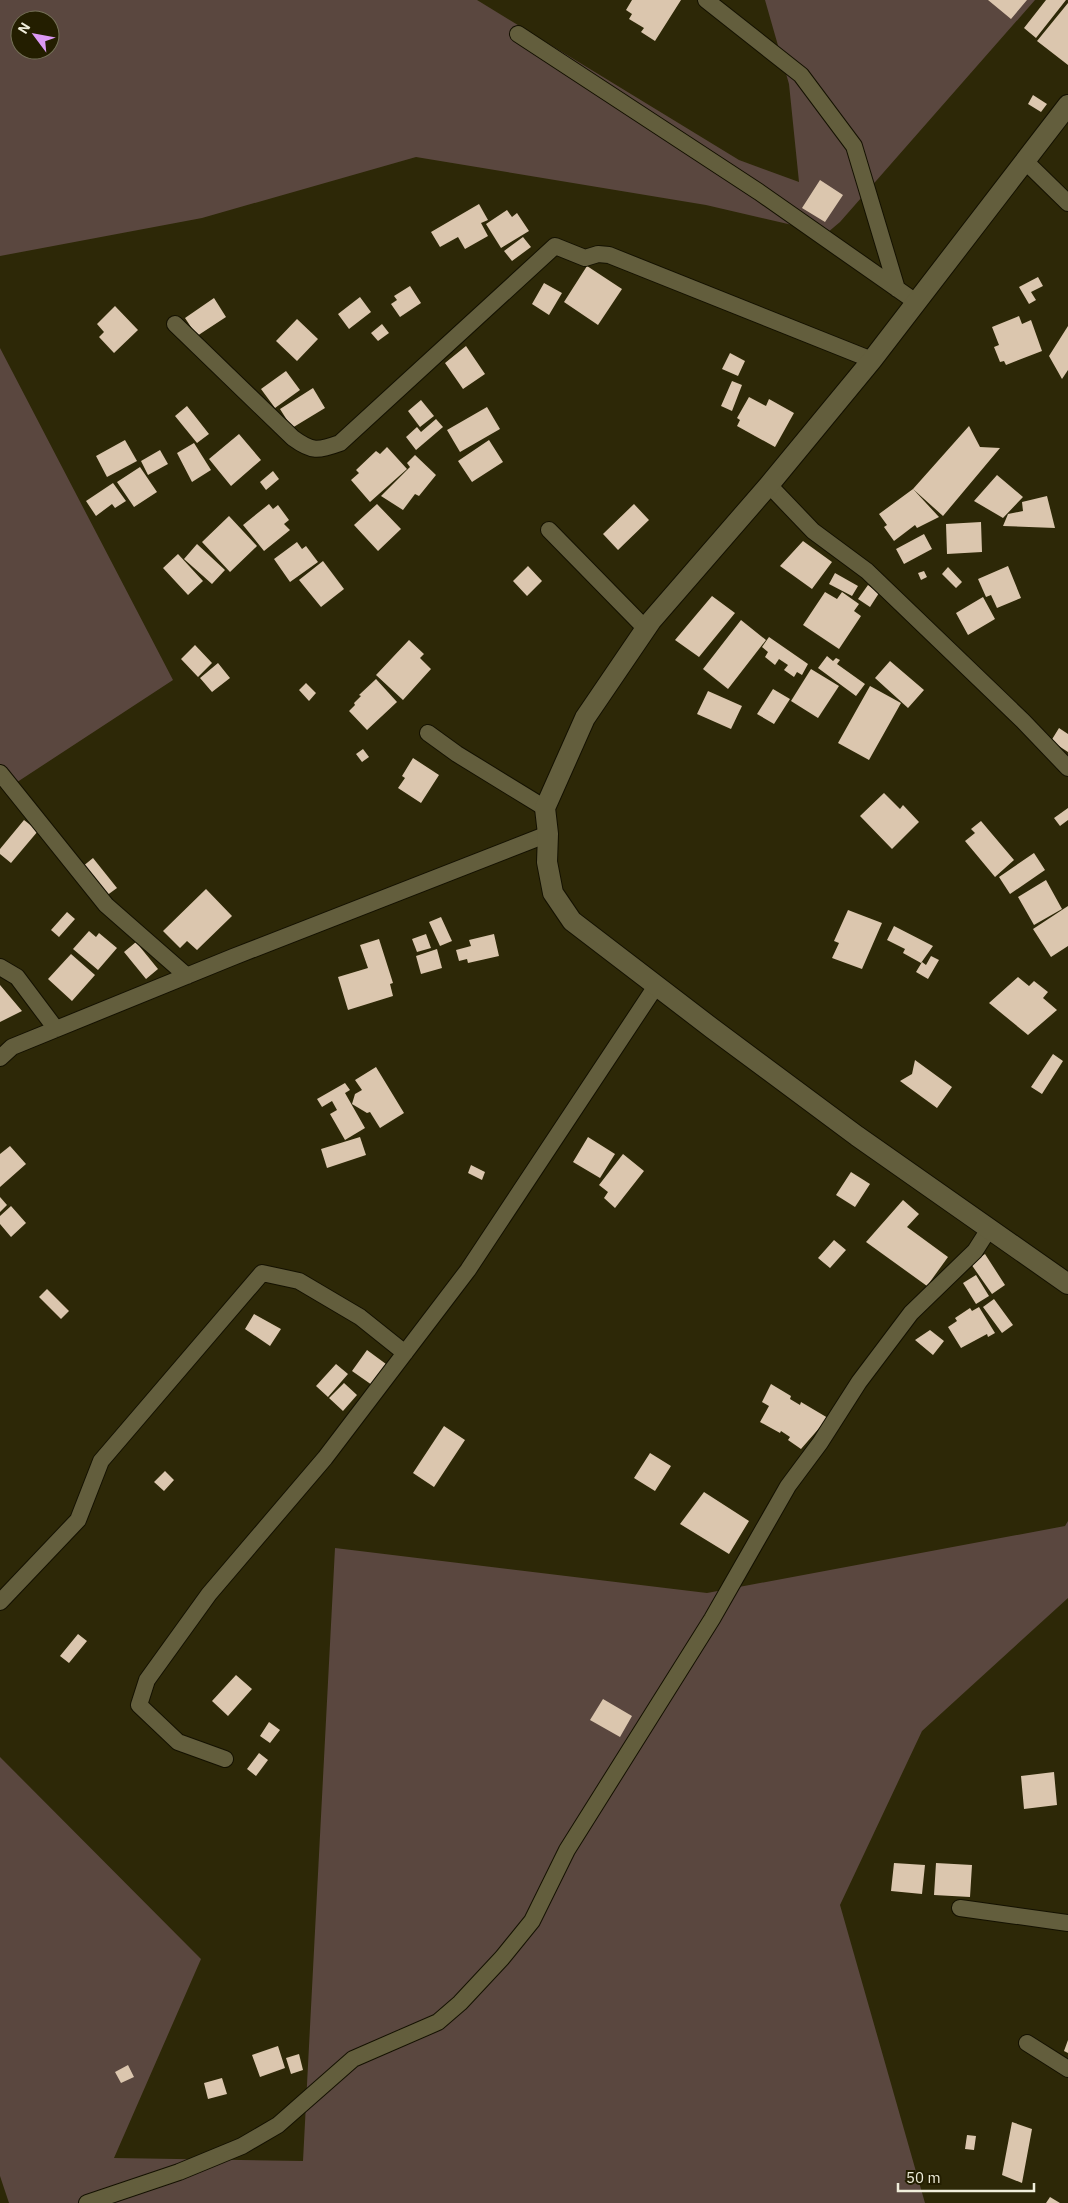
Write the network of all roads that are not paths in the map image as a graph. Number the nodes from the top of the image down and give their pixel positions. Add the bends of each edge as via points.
1 (706, 0) edge
2 (518, 34) dead end
3 (1068, 105) edge
4 (1024, 160) junction
5 (1068, 203) edge
6 (897, 289) junction
7 (916, 302) junction
8 (175, 324) dead end
9 (872, 360) junction
10 (769, 485) junction
11 (549, 530) dead end
12 (646, 629) junction
13 (428, 733) dead end
14 (1068, 768) edge
15 (0, 773) edge
16 (544, 808) junction
17 (548, 834) junction
18 (0, 967) edge
19 (187, 976) junction
20 (656, 986) junction
21 (56, 1029) junction
22 (0, 1058) edge
23 (989, 1229) junction
24 (1068, 1284) edge
25 (405, 1353) junction
26 (0, 1602) edge
27 (226, 1759) dead end
28 (960, 1908) dead end
29 (1068, 1923) edge
30 (1027, 2043) dead end
31 (1068, 2069) edge
32 (87, 2203) edge

1 - 6 street via 801,75 854,146
2 - 6 street via 759,192
3 - 4 street
4 - 5 street
4 - 7 street
6 - 7 street
7 - 9 street
8 - 9 street via 293,438 306,448 322,449 340,443 555,246 585,258 609,255
9 - 10 street
10 - 12 street
10 - 14 street via 813,531 867,571 1024,721
11 - 12 street
12 - 16 street via 585,718
13 - 16 street
15 - 19 street via 106,905
16 - 17 street
17 - 19 street
17 - 20 street via 547,862 553,893 572,920
18 - 21 street via 17,977
19 - 21 street
20 - 23 street via 849,1130
20 - 25 street via 468,1270
21 - 22 street via 12,1047
23 - 24 street
23 - 32 street via 975,1251 911,1313 788,1486 712,1619 567,1850 532,1921 496,1964 438,2022 353,2059 278,2124 249,2142 162,2178
25 - 26 street via 360,1318 298,1281 262,1273 101,1461 78,1520
25 - 27 street via 325,1458 209,1594 147,1680 139,1705 178,1742
28 - 29 street
30 - 31 street

